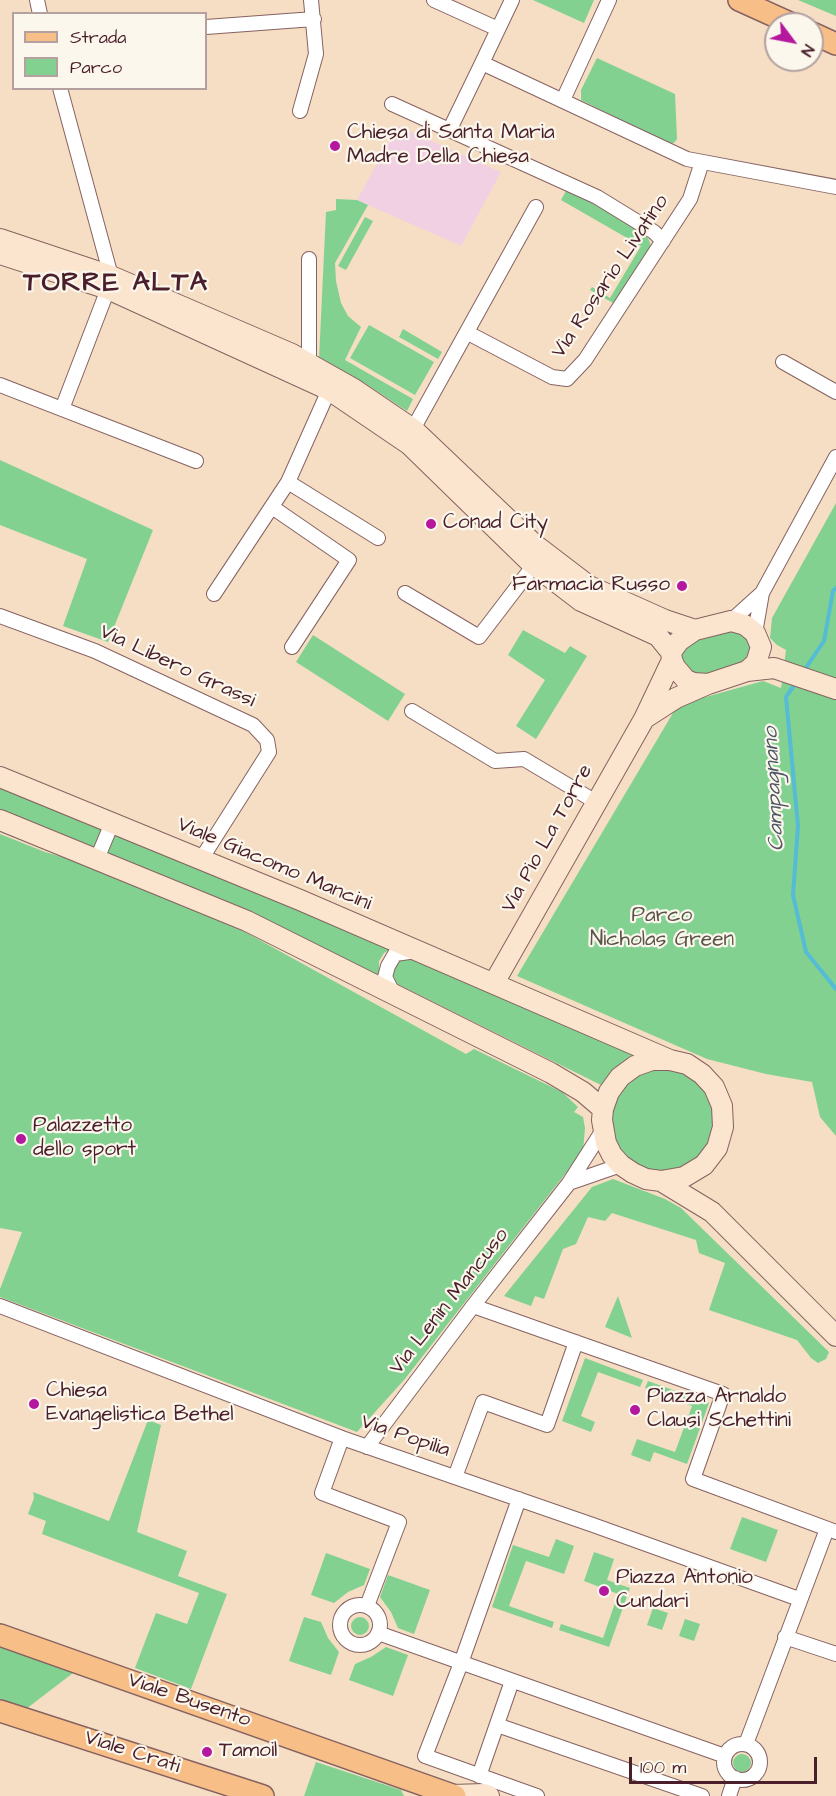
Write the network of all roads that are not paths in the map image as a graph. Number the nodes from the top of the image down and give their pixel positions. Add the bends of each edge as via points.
1 (311, 0) edge
2 (434, 0) edge
3 (512, 0) edge
4 (609, 0) edge
5 (739, 0) edge
6 (766, 12) edge
7 (314, 19) junction
8 (207, 27) edge
9 (498, 29) junction
10 (482, 63) junction
11 (61, 90) edge
12 (563, 100) junction
13 (392, 104) dead end
14 (300, 111) dead end
15 (450, 131) junction
16 (702, 162) junction
17 (836, 187) edge
18 (536, 207) dead end
19 (0, 238) edge
20 (663, 241) junction
21 (0, 254) edge
22 (309, 259) dead end
23 (109, 283) junction
24 (468, 333) junction
25 (783, 362) dead end
26 (309, 364) junction
27 (0, 385) edge
28 (329, 390) junction
29 (836, 392) edge
30 (62, 409) junction
31 (413, 429) junction
32 (836, 457) edge
33 (196, 461) dead end
34 (288, 482) junction
35 (272, 507) junction
36 (378, 538) dead end
37 (534, 565) junction
38 (762, 592) junction
39 (405, 593) dead end
40 (214, 594) dead end
41 (0, 616) edge
42 (731, 621) junction
43 (695, 630) junction
44 (292, 647) dead end
45 (767, 651) junction
46 (672, 656) junction
47 (836, 676) edge
48 (708, 684) junction
49 (836, 689) edge
50 (412, 711) dead end
51 (644, 719) junction
52 (0, 777) edge
53 (596, 802) junction
54 (0, 820) edge
55 (112, 824) junction
56 (97, 859) junction
57 (200, 861) junction
58 (416, 951) junction
59 (494, 983) junction
60 (394, 995) junction
61 (670, 1060) junction
62 (603, 1109) junction
63 (603, 1130) junction
64 (621, 1165) junction
65 (704, 1165) junction
66 (661, 1181) junction
67 (569, 1184) junction
68 (712, 1212) junction
69 (473, 1305) junction
70 (0, 1306) edge
71 (836, 1336) edge
72 (576, 1342) junction
73 (342, 1438) junction
74 (367, 1446) junction
75 (455, 1477) junction
76 (519, 1499) junction
77 (831, 1530) edge
78 (800, 1599) junction
79 (367, 1606) junction
80 (378, 1633) junction
81 (0, 1635) edge
82 (785, 1637) junction
83 (836, 1654) edge
84 (461, 1663) junction
85 (512, 1681) junction
86 (0, 1711) edge
87 (497, 1725) junction
88 (746, 1744) junction
89 (724, 1756) junction
90 (479, 1776) junction
91 (735, 1778) junction
92 (416, 1788) edge
93 (454, 1795) edge
94 (263, 1796) edge
95 (489, 1796) edge
96 (537, 1796) edge
97 (702, 1796) edge
98 (729, 1796) edge

1 - 7 street
2 - 9 street
3 - 9 street
4 - 12 street
5 - 6 main road
7 - 8 street
7 - 14 street via 316,54
9 - 10 street
10 - 12 street
10 - 15 street
11 - 23 street
12 - 16 street via 687,159
13 - 15 street
15 - 20 street via 597,197
16 - 17 street
16 - 20 street, Via Rosario Livatino via 690,199
18 - 24 street
19 - 23 street
20 - 24 street, Via Rosario Livatino via 585,360 567,379 552,377
21 - 23 street
22 - 26 street
23 - 26 street
23 - 28 street
23 - 30 street
24 - 31 street
25 - 29 street
26 - 31 street
27 - 30 street
28 - 34 street
28 - 37 street via 410,445
30 - 33 street
31 - 43 street via 534,544 589,586
32 - 38 street
34 - 35 street
34 - 36 street
35 - 40 street
35 - 44 street via 349,560
37 - 39 street via 479,637
37 - 46 street via 581,601 658,636
38 - 42 street
38 - 45 street
41 - 57 street, Via Libero Grassi via 95,651 254,725 267,740 269,752
42 - 43 street
42 - 45 street via 745,625
43 - 46 street via 679,641
45 - 47 street
45 - 48 street via 747,671
45 - 49 street
46 - 48 street via 686,680
46 - 51 street, Via Pio La Torre
48 - 51 street, Via Pio La Torre via 676,698
50 - 53 street via 495,761 524,759
51 - 53 street, Via Pio La Torre
52 - 55 street, Viale Giacomo Mancini
53 - 59 street, Via Pio La Torre
54 - 56 street
55 - 56 street
55 - 57 street, Viale Giacomo Mancini
56 - 60 street via 247,921
57 - 58 street, Viale Giacomo Mancini
58 - 59 street, Viale Giacomo Mancini
58 - 60 street via 395,954 388,966 385,976
59 - 61 street, Viale Giacomo Mancini
60 - 62 street via 551,1074 584,1092
61 - 62 street, Viale Giacomo Mancini via 652,1060 635,1066 620,1077
61 - 65 street, Viale Giacomo Mancini via 687,1064 702,1074 714,1087 722,1106 723,1127 717,1148
62 - 63 street, Viale Giacomo Mancini
63 - 64 street, Viale Giacomo Mancini via 612,1155
63 - 67 street, Via Lenin Mancuso
64 - 66 street via 646,1179
64 - 67 street
65 - 66 street via 684,1177
65 - 68 street via 699,1187
66 - 68 street
67 - 69 street, Via Lenin Mancuso
68 - 71 street
69 - 72 street
69 - 74 street, Via Lenin Mancuso
70 - 73 street, Via Popilia
72 - 75 street via 547,1425 483,1402
72 - 77 street via 723,1394 693,1479
73 - 74 street, Via Popilia
73 - 79 street via 322,1493 399,1522
74 - 75 street, Via Popilia
75 - 76 street, Via Popilia
76 - 78 street, Via Popilia
76 - 84 street
77 - 78 street
78 - 82 street
79 - 80 street via 380,1620
79 - 80 street via 355,1605 344,1613 342,1633 357,1645 370,1642
80 - 84 street
81 - 92 main road, Viale Busento
82 - 83 street
82 - 88 street
84 - 85 street
84 - 90 street via 425,1756
85 - 87 street
85 - 89 street
86 - 94 main road, Viale Crati
87 - 90 street
87 - 97 street
88 - 89 street via 736,1744
88 - 91 street via 757,1752 760,1763 756,1773 746,1779
89 - 91 street via 726,1770
90 - 96 street
91 - 98 street
92 - 93 main road, Viale Busento
93 - 95 street

